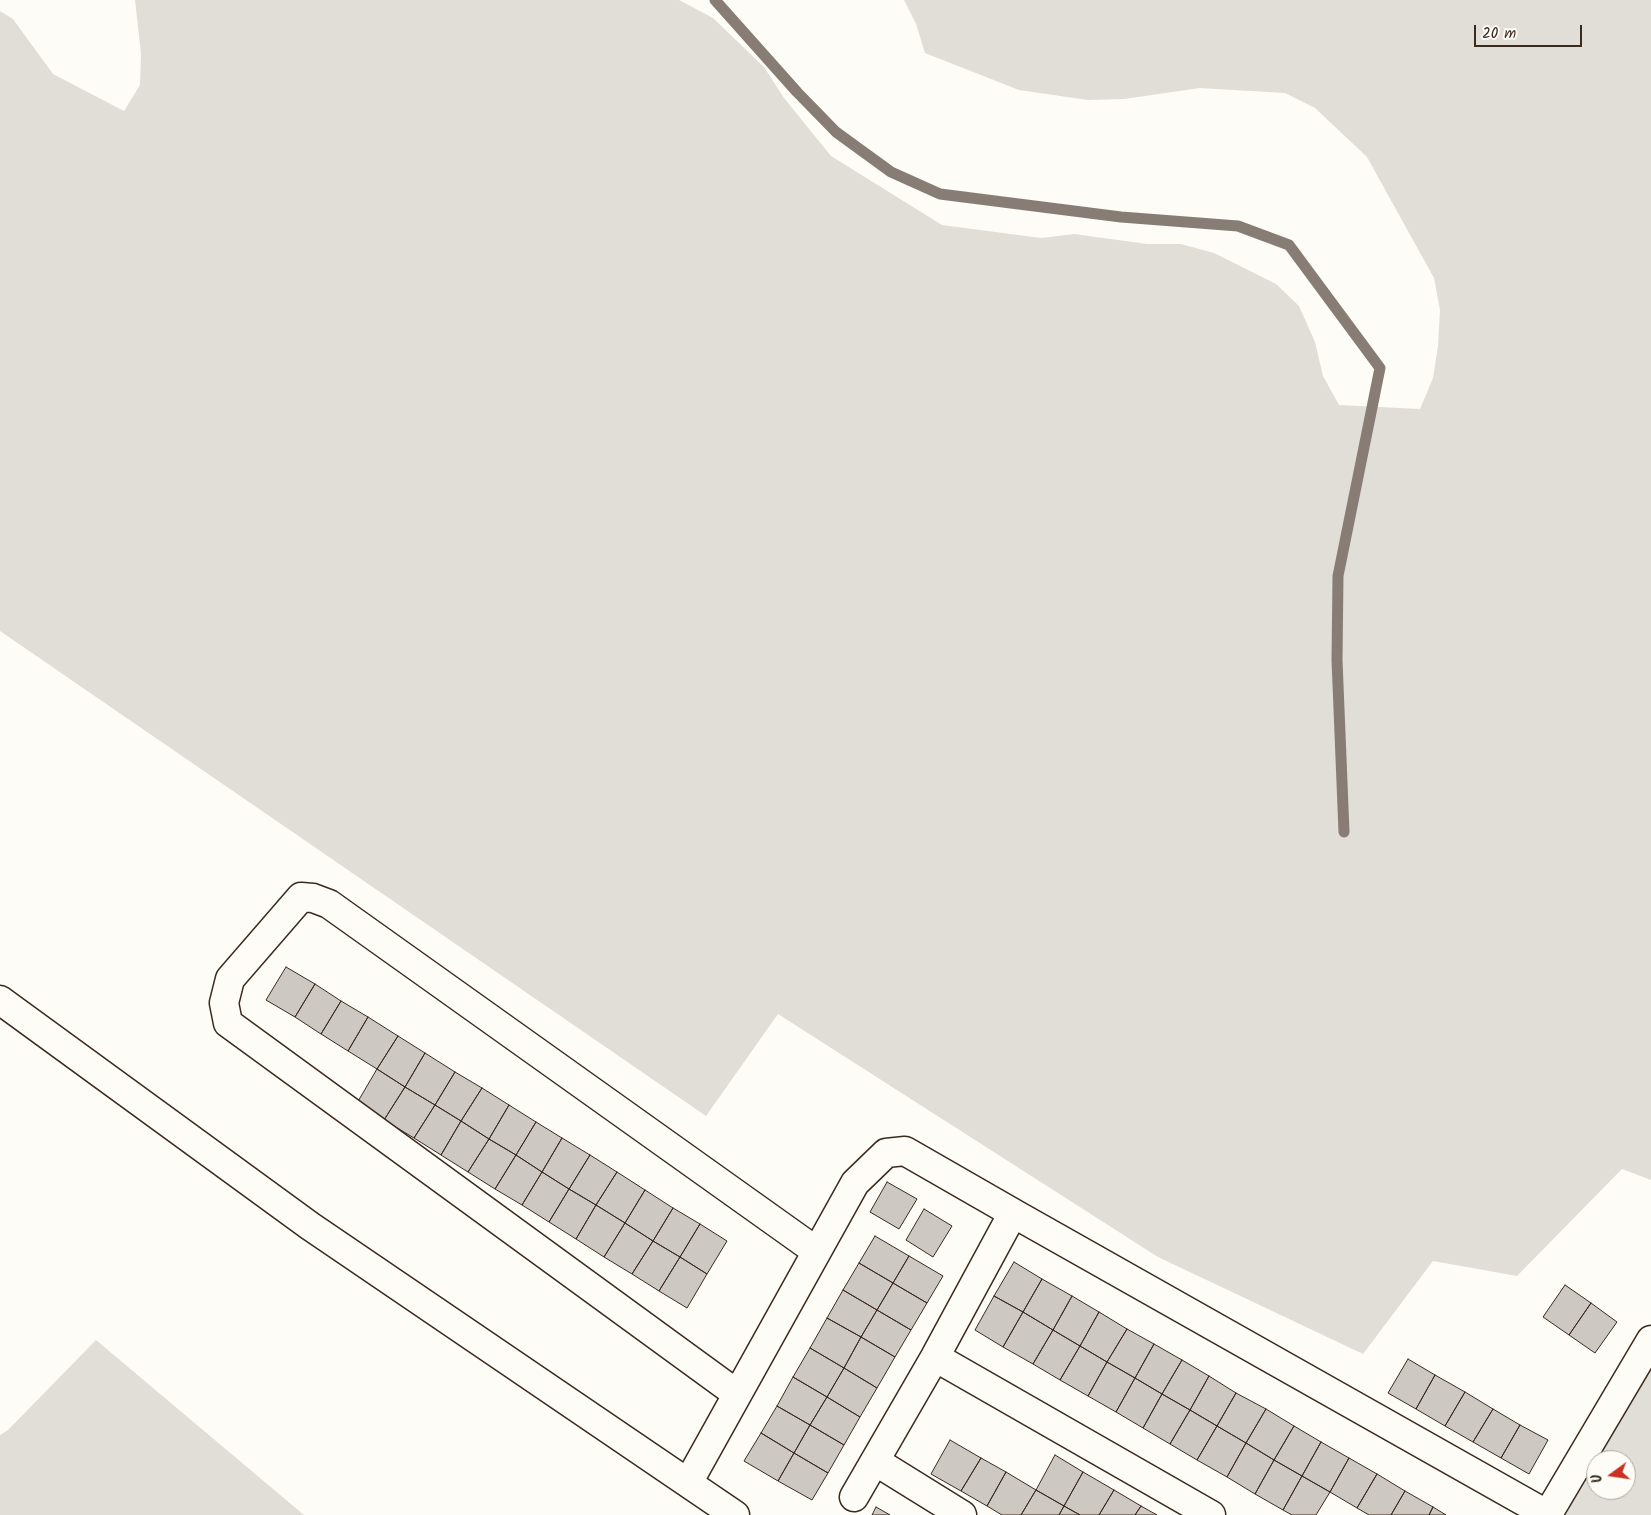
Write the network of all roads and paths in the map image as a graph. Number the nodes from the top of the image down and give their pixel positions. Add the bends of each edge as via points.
1 (0, 1000) edge
2 (1013, 1213) junction
3 (816, 1251) junction
4 (1651, 1340) edge
5 (935, 1357) junction
6 (737, 1394) junction
7 (875, 1461) junction
8 (688, 1483) junction
9 (854, 1497) dead end
10 (735, 1515) edge
11 (962, 1515) edge
12 (1211, 1515) edge
13 (1548, 1515) edge

1 - 8 street via 310,1226
2 - 3 street via 905,1151 886,1153 854,1183
2 - 5 street
2 - 13 street
3 - 6 street
3 - 6 street via 329,904 301,897 230,979 224,1003 228,1023
4 - 13 street
5 - 7 street
5 - 12 street
6 - 8 street
7 - 9 street
7 - 11 street
8 - 10 street

